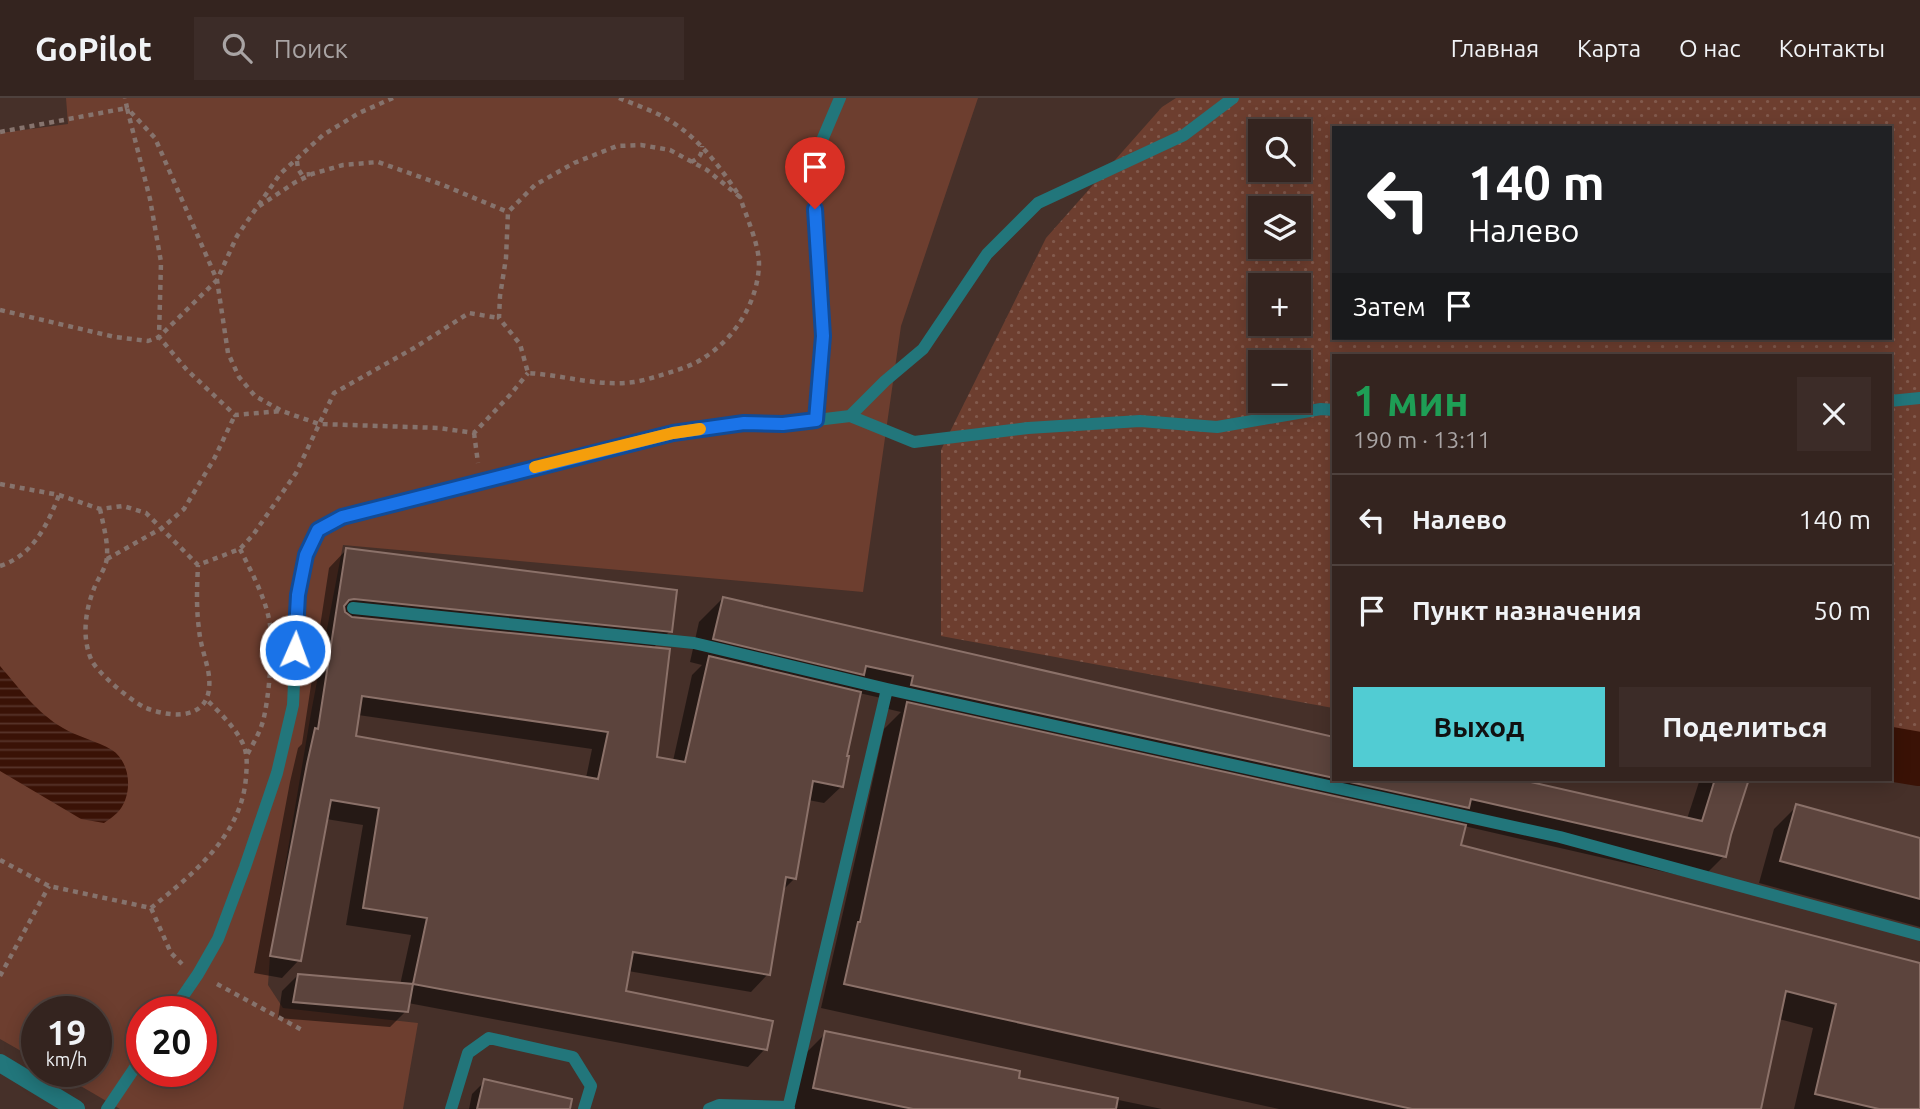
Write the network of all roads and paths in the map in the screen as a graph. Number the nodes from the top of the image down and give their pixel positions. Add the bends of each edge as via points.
1 (125, 98) edge
2 (393, 98) edge
3 (619, 98) edge
4 (839, 98) edge
5 (1233, 98) edge
6 (127, 108) junction
7 (0, 132) edge
8 (701, 145) junction
9 (297, 160) junction
10 (691, 162) junction
11 (312, 174) junction
12 (740, 197) junction
13 (257, 208) junction
14 (508, 212) junction
15 (217, 281) junction
16 (0, 310) edge
17 (499, 317) junction
18 (159, 337) junction
19 (528, 373) junction
20 (1920, 398) edge
21 (1892, 401) edge
22 (1332, 410) edge
23 (282, 411) junction
24 (235, 415) junction
25 (850, 416) junction
26 (816, 420) junction
27 (319, 424) junction
28 (474, 433) junction
29 (480, 481) junction
30 (0, 484) edge
31 (58, 495) junction
32 (100, 509) junction
33 (162, 527) junction
34 (240, 549) junction
35 (107, 559) junction
36 (198, 565) junction
37 (0, 566) edge
38 (353, 608) dead end
39 (887, 689) junction
40 (206, 699) junction
41 (247, 756) junction
42 (0, 860) edge
43 (49, 886) junction
44 (151, 908) junction
45 (1920, 935) edge
46 (198, 974) junction
47 (0, 975) edge
48 (183, 996) edge
49 (302, 1030) dead end
50 (1, 1066) edge
51 (126, 1081) edge
52 (789, 1108) edge
53 (76, 1109) edge
54 (107, 1109) edge
55 (451, 1109) edge
56 (584, 1109) edge
57 (709, 1109) edge

1 - 6 path
2 - 9 path via 323,135
3 - 8 path via 670,121
4 - 26 lane via 823,138 813,191 823,336
5 - 25 lane via 1184,135 1038,203 987,254 923,349
6 - 7 path
6 - 15 path via 155,138
6 - 18 path via 161,262
8 - 10 path via 702,154
8 - 12 path
9 - 11 path via 302,175
9 - 13 path via 280,174
10 - 12 path
10 - 14 path via 670,150 617,146 535,185
11 - 13 path
11 - 14 path via 378,162
12 - 19 path via 759,261 756,290 743,319 704,358 635,382
13 - 15 path via 237,236
14 - 17 path
15 - 18 path
15 - 23 path via 228,353 239,377 255,396
16 - 18 path via 116,337 148,341
17 - 19 path via 520,344
17 - 27 path via 469,313 334,393
18 - 24 path
19 - 28 path
20 - 21 lane
22 - 25 lane via 1217,426 1140,421 914,442
23 - 24 path
23 - 27 path
24 - 33 path via 184,509
25 - 26 lane
26 - 29 lane via 744,423 673,433
27 - 28 path
27 - 34 path via 296,473
28 - 29 path
29 - 46 lane via 342,517 318,530 306,555 298,595 293,705 277,773 218,939
30 - 31 path
31 - 32 path
31 - 37 path via 37,540 24,554
32 - 33 path via 123,506 146,513
32 - 35 path
33 - 35 path
33 - 36 path
34 - 36 path
34 - 41 path via 270,619 271,638 268,698
35 - 40 path via 85,621 91,661 121,692 162,714 198,710
36 - 40 path via 196,609 208,672
38 - 39 lane via 694,642
39 - 45 lane via 1560,837
39 - 52 lane
40 - 41 path via 242,740
41 - 44 path via 245,789 220,844
42 - 43 path
43 - 44 path
43 - 47 path
44 - 46 path via 171,953
46 - 48 lane
46 - 49 path
50 - 53 street
51 - 54 lane
52 - 57 lane via 719,1105
55 - 56 lane via 468,1053 489,1038 573,1057 591,1086

